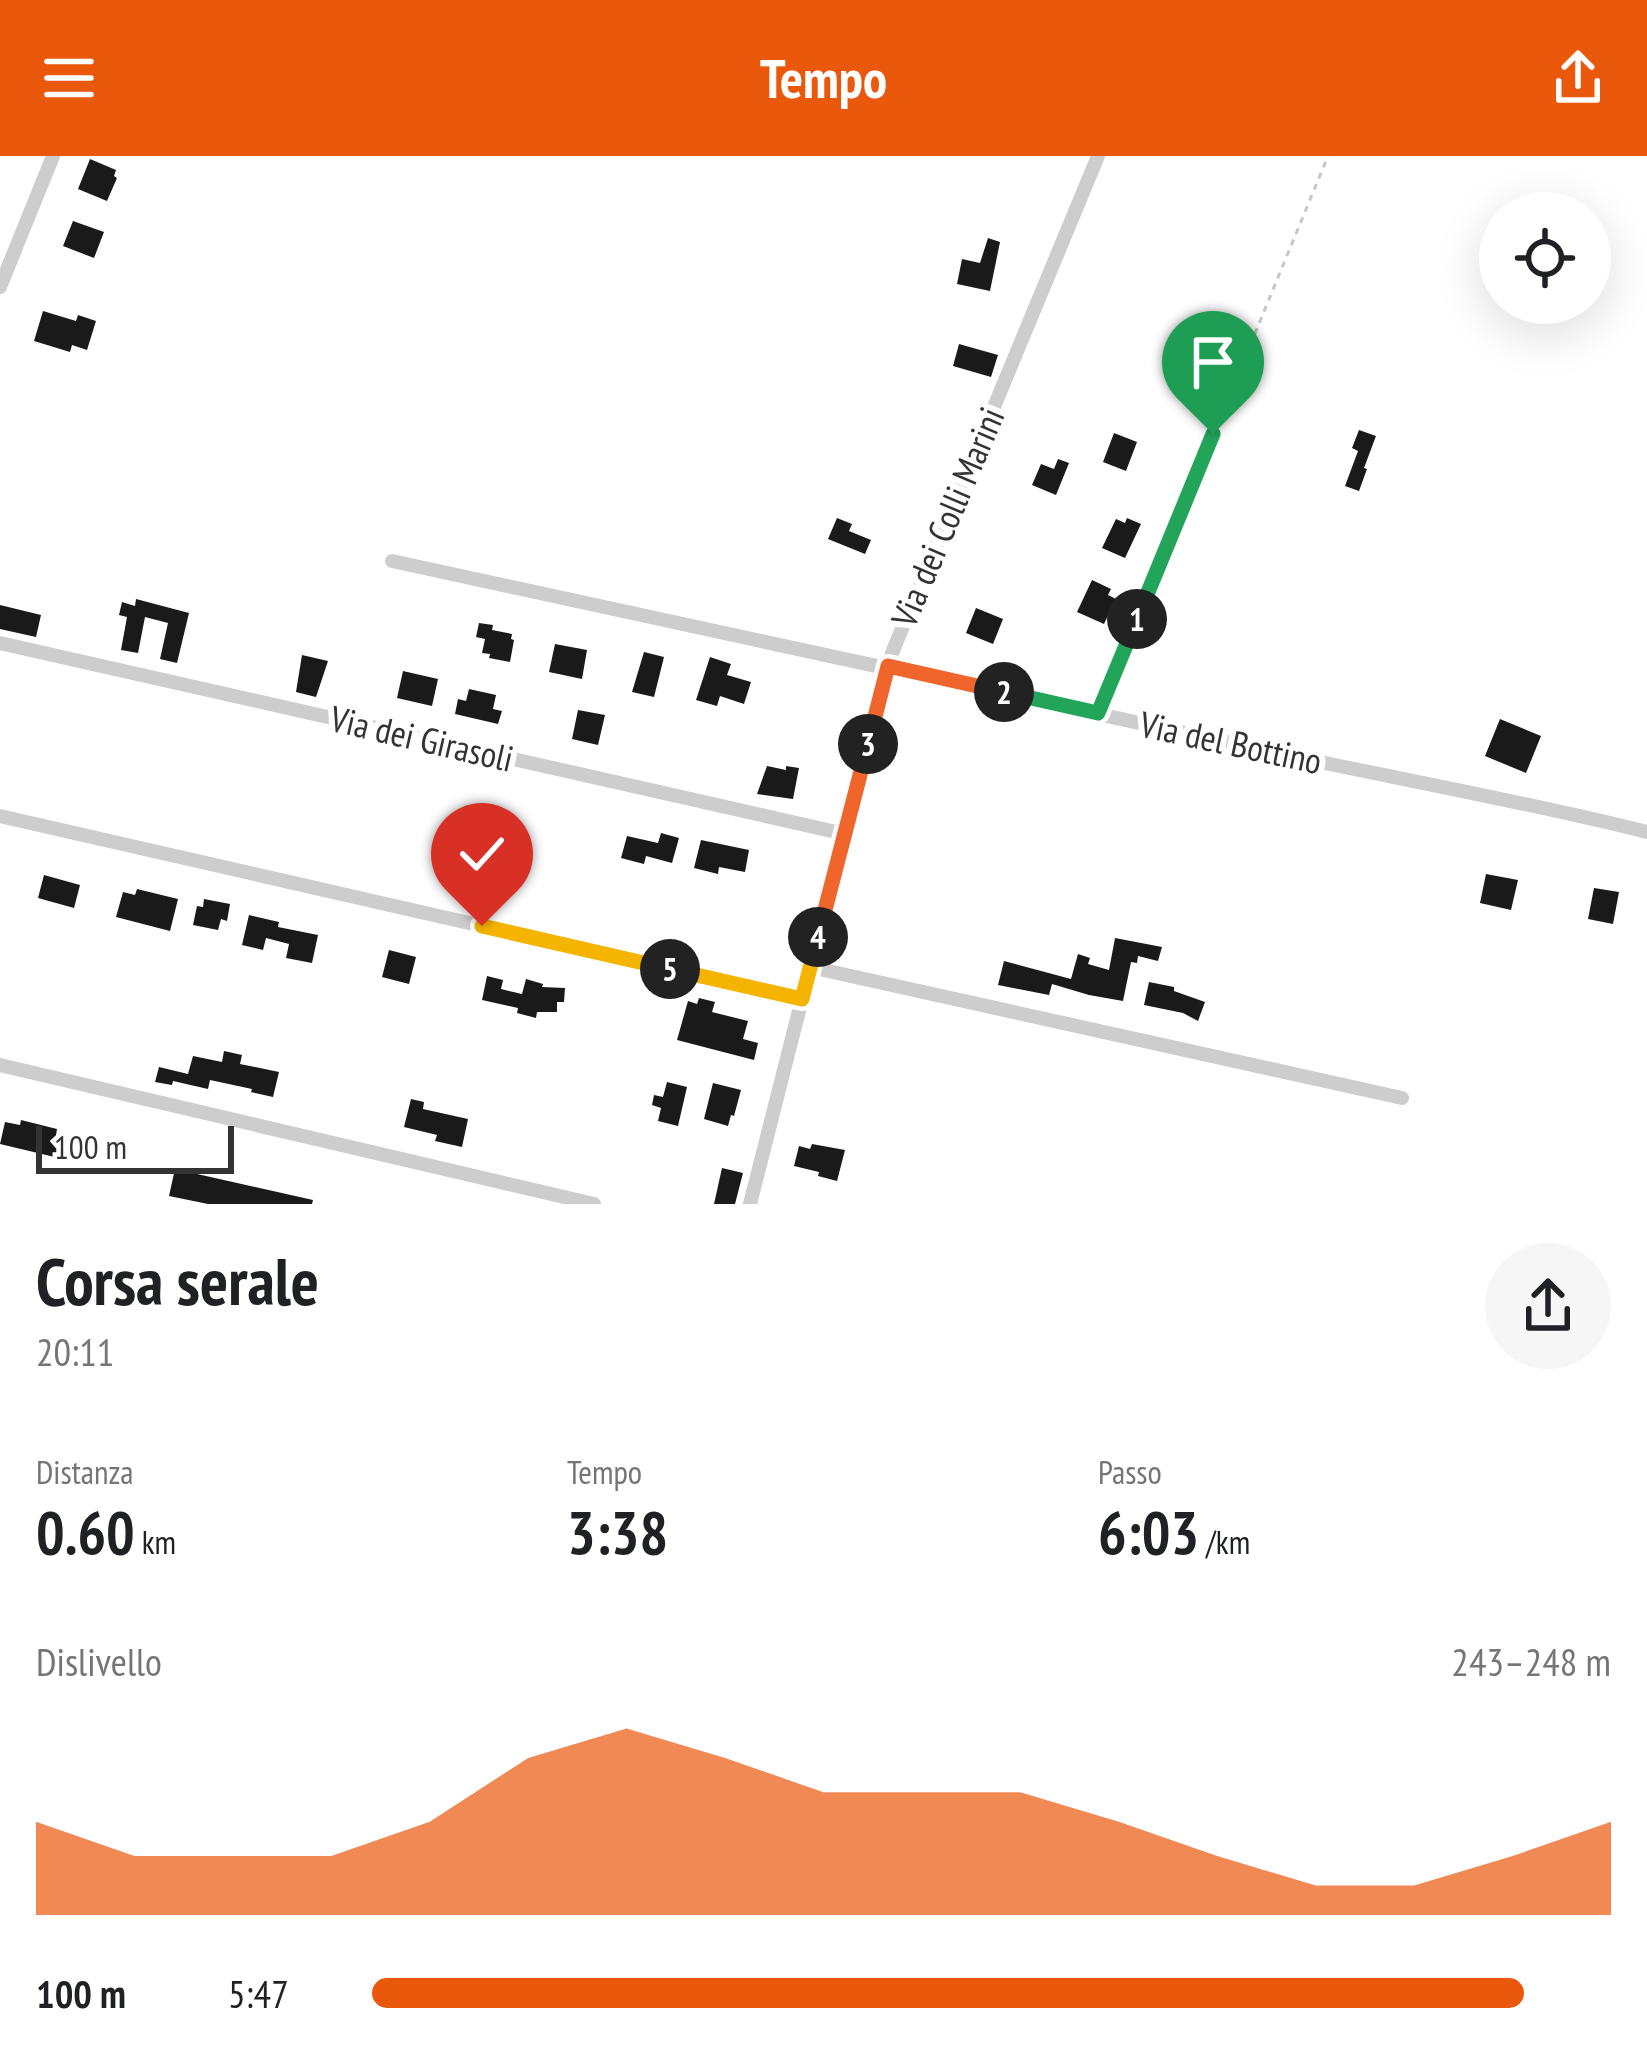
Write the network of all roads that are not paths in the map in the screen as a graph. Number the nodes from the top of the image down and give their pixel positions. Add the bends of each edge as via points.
1 (52, 156) edge
2 (1097, 156) edge
3 (1, 284) edge
4 (392, 561) dead end
5 (0, 643) edge
6 (888, 666) junction
7 (0, 816) edge
8 (1647, 832) edge
9 (845, 834) junction
10 (811, 967) junction
11 (802, 999) junction
12 (0, 1065) edge
13 (1402, 1098) dead end
14 (594, 1204) edge
15 (750, 1204) edge

1 - 3 street
2 - 6 street, Via dei Colli Marini
4 - 6 street, Via del Bottino
5 - 9 street, Via dei Girasoli
6 - 8 street, Via del Bottino
6 - 9 street, Via dei Colli Marini
7 - 11 street
9 - 10 street, Via dei Colli Marini
10 - 11 street, Via dei Colli Marini
10 - 13 street
11 - 15 street, Via dei Colli Marini
12 - 14 street

